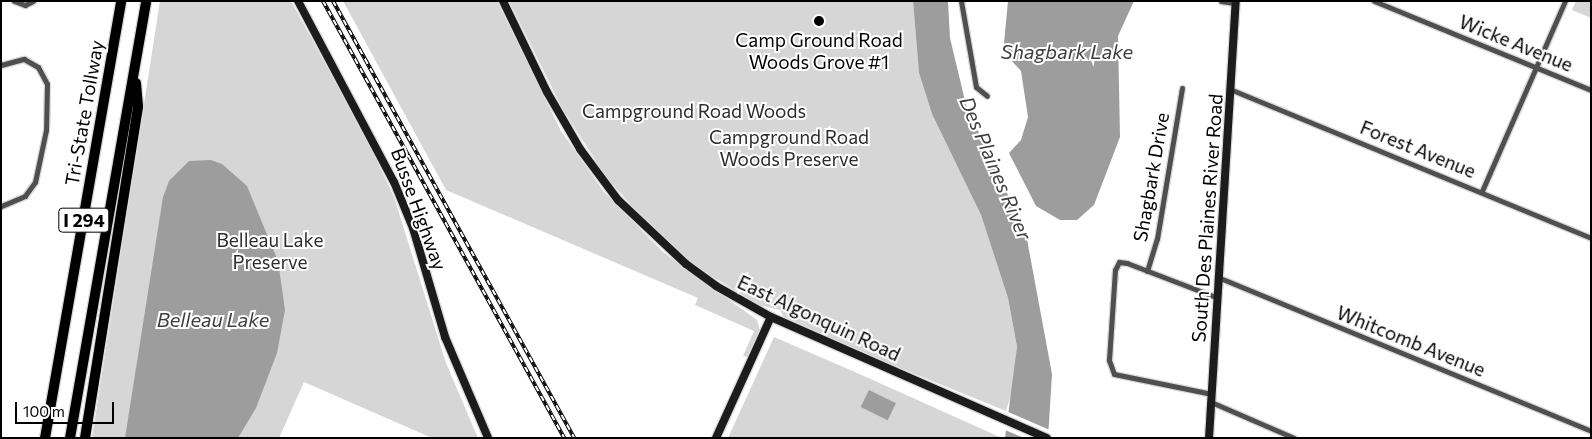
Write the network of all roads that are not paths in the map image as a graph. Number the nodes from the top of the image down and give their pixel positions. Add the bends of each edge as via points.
1 (14, 1) edge
2 (121, 1) edge
3 (146, 1) edge
4 (298, 1) edge
5 (504, 1) edge
6 (961, 1) edge
7 (1222, 1) edge
8 (1374, 1) edge
9 (1565, 1) edge
10 (1236, 2) edge
11 (31, 3) edge
12 (1, 65) edge
13 (135, 68) junction
14 (1536, 68) junction
15 (1182, 88) dead end
16 (1232, 90) junction
17 (1591, 90) edge
18 (987, 96) dead end
19 (1482, 191) junction
20 (1, 206) edge
21 (1591, 238) edge
22 (1147, 271) junction
23 (1220, 278) junction
24 (1218, 298) junction
25 (771, 317) junction
26 (1211, 398) junction
27 (1591, 431) edge
28 (45, 438) edge
29 (70, 438) edge
30 (85, 438) edge
31 (488, 438) edge
32 (716, 438) edge
33 (1047, 438) edge
34 (1209, 438) edge
35 (1294, 438) edge

1 - 11 street
2 - 28 highway, Tri-State Tollway / I 294
3 - 13 highway, I 294
4 - 31 main road, Busse Highway via 394,182 413,228 445,337
5 - 25 main road, East Algonquin Road via 570,132 618,200 686,264 716,286
6 - 18 street via 976,87
7 - 10 street
8 - 14 street, Wicke Avenue
9 - 14 street
10 - 16 main road, South Des Plaines River Road
12 - 20 street via 24,60 38,68 47,84 46,130 35,182 25,196
13 - 29 highway, I 294
13 - 30 highway via 138,106
14 - 17 street, Wicke Avenue
14 - 19 street
15 - 22 street, Shagbark Drive via 1157,240
16 - 19 street, Forest Avenue
16 - 23 main road, South Des Plaines River Road
19 - 21 street, Forest Avenue
22 - 24 street
22 - 26 street via 1119,262 1115,270 1110,360 1114,374
23 - 24 main road, South Des Plaines River Road
23 - 27 street, Whitcomb Avenue
24 - 26 main road, South Des Plaines River Road
25 - 32 main road
25 - 33 main road, East Algonquin Road
26 - 34 main road, South Des Plaines River Road
26 - 35 street

